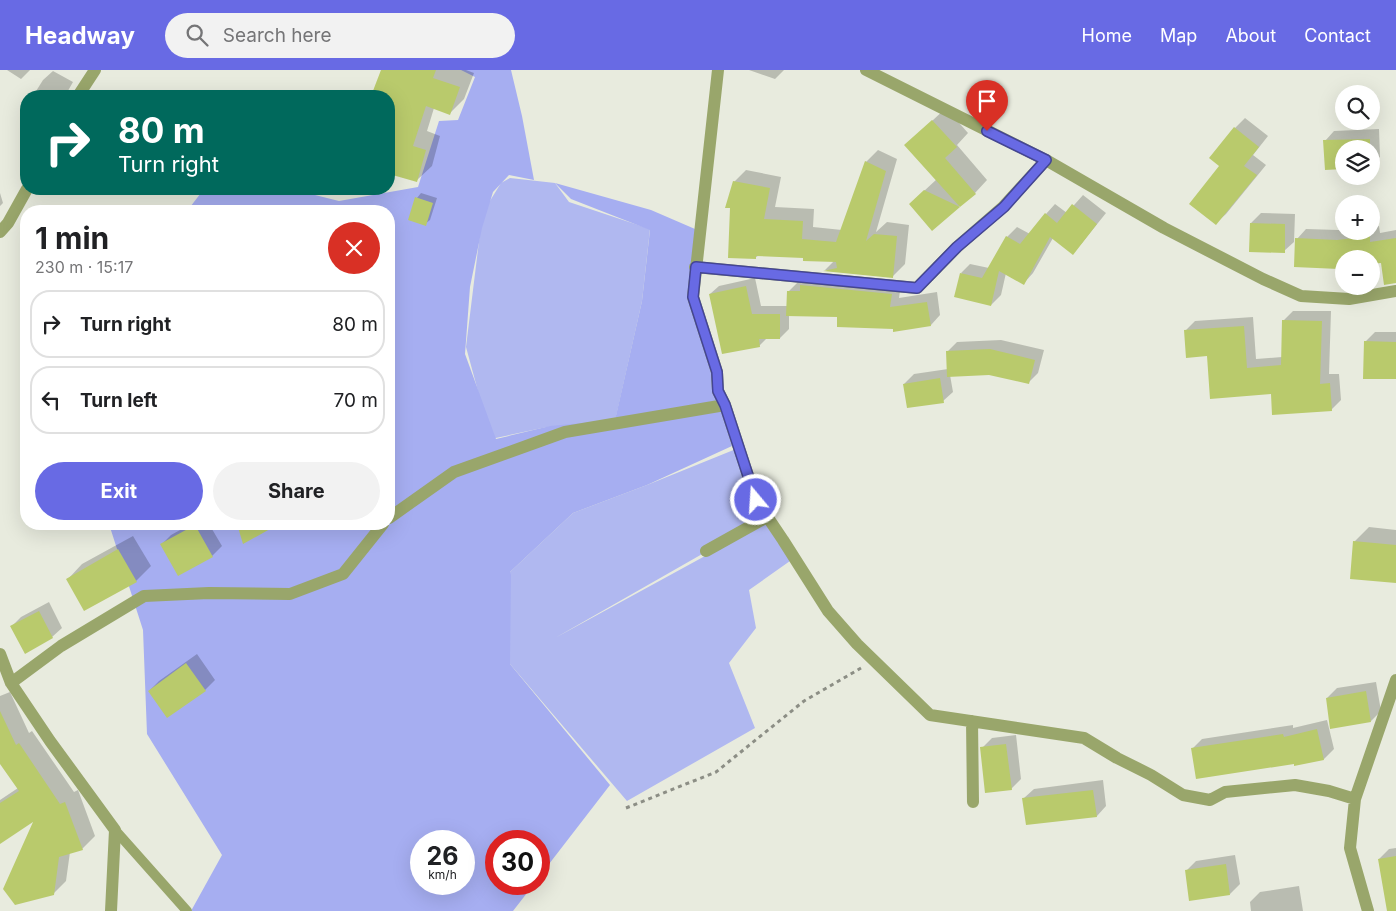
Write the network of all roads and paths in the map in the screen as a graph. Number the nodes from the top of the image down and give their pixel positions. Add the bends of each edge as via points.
1 (95, 70) edge
2 (718, 70) edge
3 (866, 70) edge
4 (82, 90) edge
5 (1046, 160) junction
6 (24, 195) edge
7 (0, 232) edge
8 (696, 267) junction
9 (1396, 290) edge
10 (725, 405) junction
11 (395, 514) edge
12 (767, 517) junction
13 (378, 530) edge
14 (706, 551) dead end
15 (0, 654) edge
16 (874, 660) junction
17 (1396, 680) edge
18 (11, 683) junction
19 (972, 722) junction
20 (1355, 799) junction
21 (973, 802) dead end
22 (626, 808) dead end
23 (115, 830) junction
24 (111, 911) edge
25 (187, 911) edge
26 (1368, 911) edge

1 - 4 street
2 - 8 street
3 - 5 street
5 - 8 street via 1004,207 957,247 917,288
5 - 9 street via 1164,228 1301,296 1349,299
6 - 7 street
8 - 10 street via 693,297 717,372 718,391
10 - 11 street via 565,432 454,472
10 - 12 street via 756,500
12 - 14 street
12 - 16 street via 828,612
13 - 18 street via 342,574 290,594 144,596 61,646
15 - 18 street
16 - 19 street via 930,715
16 - 22 path via 804,701 716,772
17 - 20 street
18 - 23 street
19 - 20 street via 1084,738 1183,795 1210,800 1225,792 1295,785
19 - 21 street
20 - 26 street via 1350,848
23 - 24 street
23 - 25 lane

